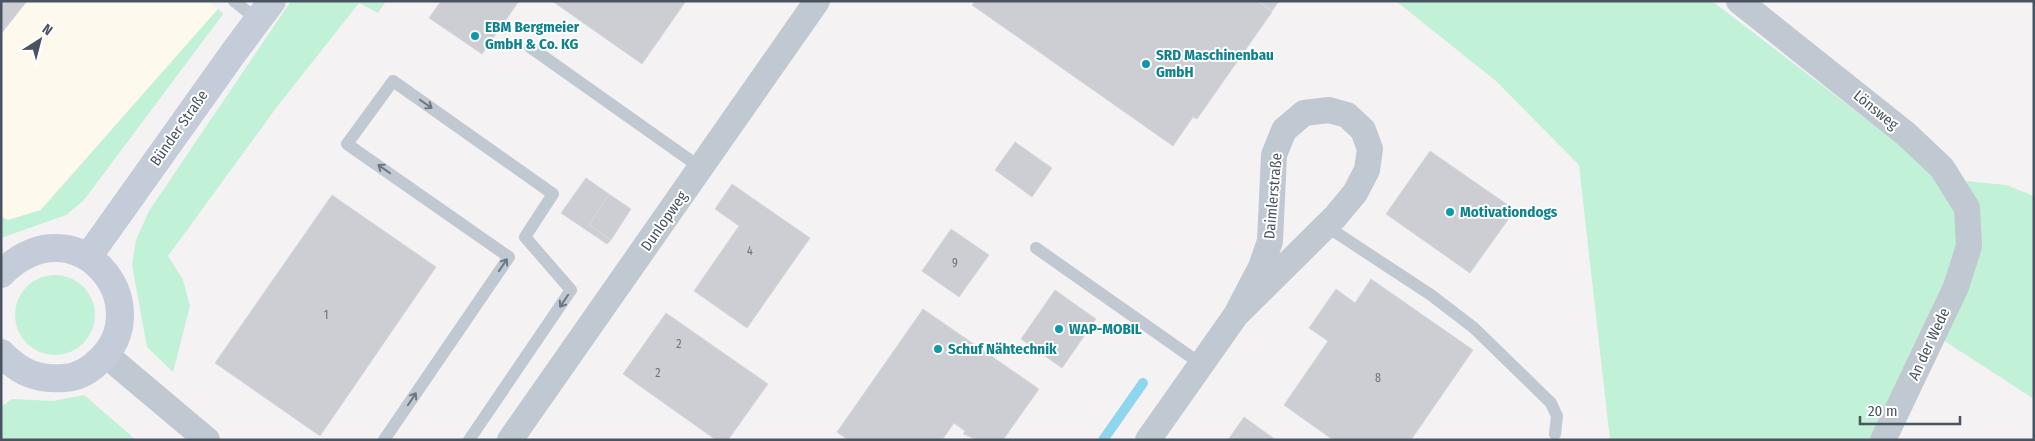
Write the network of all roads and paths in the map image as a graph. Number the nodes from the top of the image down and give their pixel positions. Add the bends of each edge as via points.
1 (234, 1) edge
2 (817, 1) edge
3 (1739, 1) edge
4 (265, 10) edge
5 (530, 47) dead end
6 (700, 168) junction
7 (1326, 226) junction
8 (1969, 246) joint
9 (1036, 248) dead end
10 (88, 257) junction
11 (1, 274) edge
12 (1236, 315) junction
13 (1, 353) edge
14 (106, 355) junction
15 (1201, 364) junction
16 (1555, 434) dead end
17 (207, 440) edge
18 (384, 440) edge
19 (469, 440) edge
20 (510, 440) edge
21 (1148, 440) edge
22 (1883, 440) edge

1 - 4 lane
2 - 6 street, Dunlopweg
3 - 8 street, Lönsweg via 1906,134 1942,168 1968,208
4 - 10 street, Bünder Straße
5 - 6 lane
6 - 20 street, Dunlopweg
7 - 12 street, Daimlerstraße
7 - 12 street, Daimlerstraße via 1355,193 1367,170 1370,149 1363,130 1347,115 1329,110 1304,113 1284,130 1274,155 1270,241 1261,267
7 - 16 lane via 1431,295 1474,328 1551,403 1557,416
8 - 22 street, An der Wede via 1956,287
9 - 15 lane
10 - 11 street via 70,249 50,247 31,251
10 - 14 street via 105,271 116,291 120,313 116,335
12 - 15 street, Daimlerstraße
13 - 14 street via 12,365 30,375 51,379 71,378 90,369
14 - 17 street
15 - 21 street, Daimlerstraße
18 -> 19 lane via 509,257 347,144 393,81 553,194 524,237 571,290

